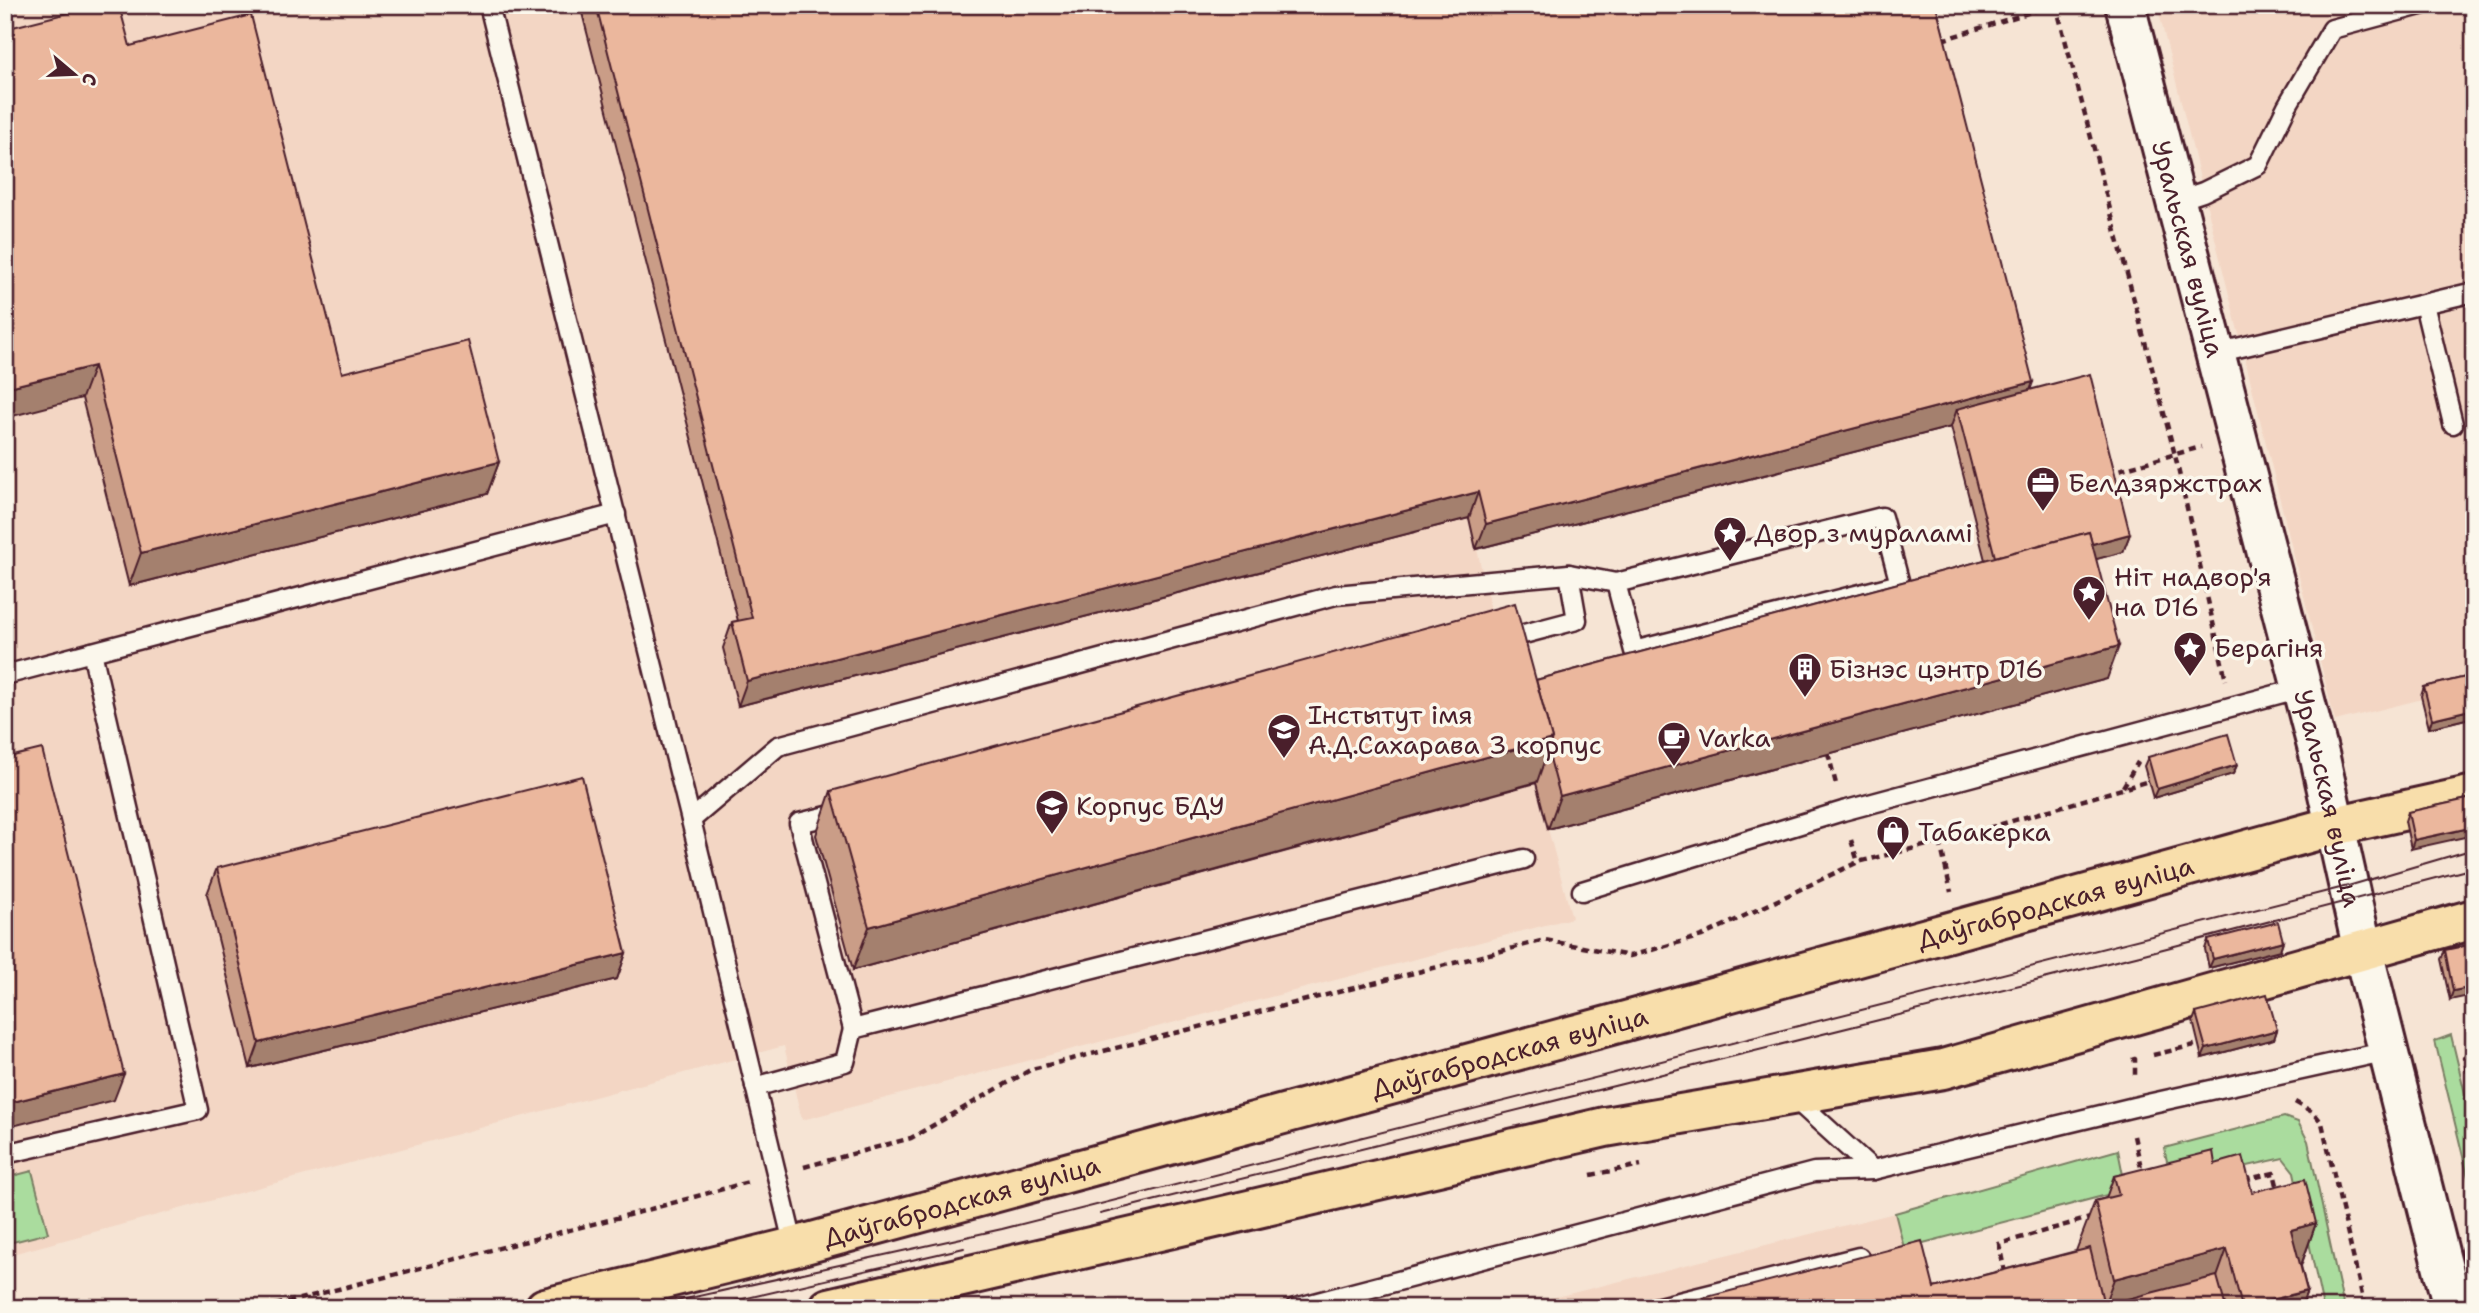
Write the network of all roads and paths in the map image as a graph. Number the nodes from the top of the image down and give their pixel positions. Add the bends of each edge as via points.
1 (489, 5) edge
2 (2054, 5) edge
3 (2125, 5) edge
4 (2420, 5) edge
5 (1931, 44) edge
6 (2176, 201) junction
7 (2474, 292) edge
8 (2424, 304) junction
9 (2216, 353) junction
10 (2453, 424) dead end
11 (2237, 437) junction
12 (2175, 454) junction
13 (2104, 474) edge
14 (616, 514) junction
15 (1569, 574) junction
16 (1616, 583) junction
17 (1483, 644) edge
18 (92, 652) junction
19 (5, 675) edge
20 (2301, 688) junction
21 (2232, 706) junction
22 (2140, 759) dead end
23 (2149, 781) edge
24 (2123, 787) junction
25 (2474, 795) edge
26 (866, 806) edge
27 (691, 820) junction
28 (2334, 826) junction
29 (1940, 842) junction
30 (1524, 859) dead end
31 (1582, 891) dead end
32 (2474, 919) edge
33 (1960, 928) junction
34 (2363, 951) junction
35 (853, 1029) junction
36 (2199, 1044) edge
37 (2474, 1044) edge
38 (2388, 1051) junction
39 (2135, 1059) junction
40 (2123, 1062) dead end
41 (755, 1087) junction
42 (1791, 1095) junction
43 (2474, 1097) edge
44 (2134, 1107) junction
45 (2322, 1123) dead end
46 (5, 1154) edge
47 (1644, 1164) dead end
48 (1873, 1170) junction
49 (776, 1174) junction
50 (2143, 1176) edge
51 (1579, 1177) dead end
52 (2237, 1182) edge
53 (2280, 1200) edge
54 (2099, 1215) edge
55 (794, 1247) junction
56 (1859, 1257) edge
57 (2008, 1284) edge
58 (2302, 1294) edge
59 (850, 1305) edge
60 (264, 1308) edge
61 (545, 1308) edge
62 (1295, 1308) edge
63 (1655, 1308) edge
64 (2305, 1308) edge
65 (2365, 1308) edge
66 (2453, 1308) edge

1 - 14 lane
2 - 5 path
2 - 12 path
3 - 6 street, Уральская вуліца
4 - 6 lane via 2332,29 2258,165
6 - 9 street, Уральская вуліца
7 - 8 lane
8 - 9 lane
8 - 10 lane
9 - 11 street, Уральская вуліца
11 - 12 path
11 - 20 street, Уральская вуліца
12 - 13 path
12 - 21 path
14 - 18 lane
14 - 27 lane
15 - 16 lane
15 - 17 lane via 1577,620
15 - 27 lane via 1336,595 778,746
16 - 16 lane via 1634,651 1900,584 1882,517
18 - 19 lane
18 - 46 lane via 198,1110
20 - 21 lane
20 - 28 street, Уральская вуліца
21 - 31 lane via 1843,811
22 - 24 path
23 - 24 path
24 - 29 path
25 - 28 main road, Даўгабродская вуліца
26 - 35 lane via 799,823
27 - 41 lane
28 - 33 main road, Даўгабродская вуліца
28 - 34 street, Уральская вуліца
29 - 33 path
29 - 49 path via 1858,862 1702,936 1630,956 1545,940 1032,1069 911,1138
30 - 35 lane
32 - 34 main road
33 - 55 main road, Даўгабродская вуліца
34 - 38 street, Уральская вуліца
34 - 42 main road via 1943,1069
35 - 41 lane via 845,1062
36 - 39 path
37 - 43 path via 2464,1058
38 - 44 lane
38 - 66 street, Уральская вуліца
39 - 40 path
39 - 44 path
41 - 49 lane
42 - 48 lane
42 - 59 main road via 1605,1127
44 - 48 lane
44 - 50 path via 2134,1137
45 - 65 path
47 - 51 path
48 - 62 lane via 1814,1172
49 - 55 lane
49 - 60 path
52 - 53 path via 2274,1173
54 - 57 path via 1998,1244
55 - 61 main road, Даўгабродская вуліца
56 - 63 lane
58 - 64 path

